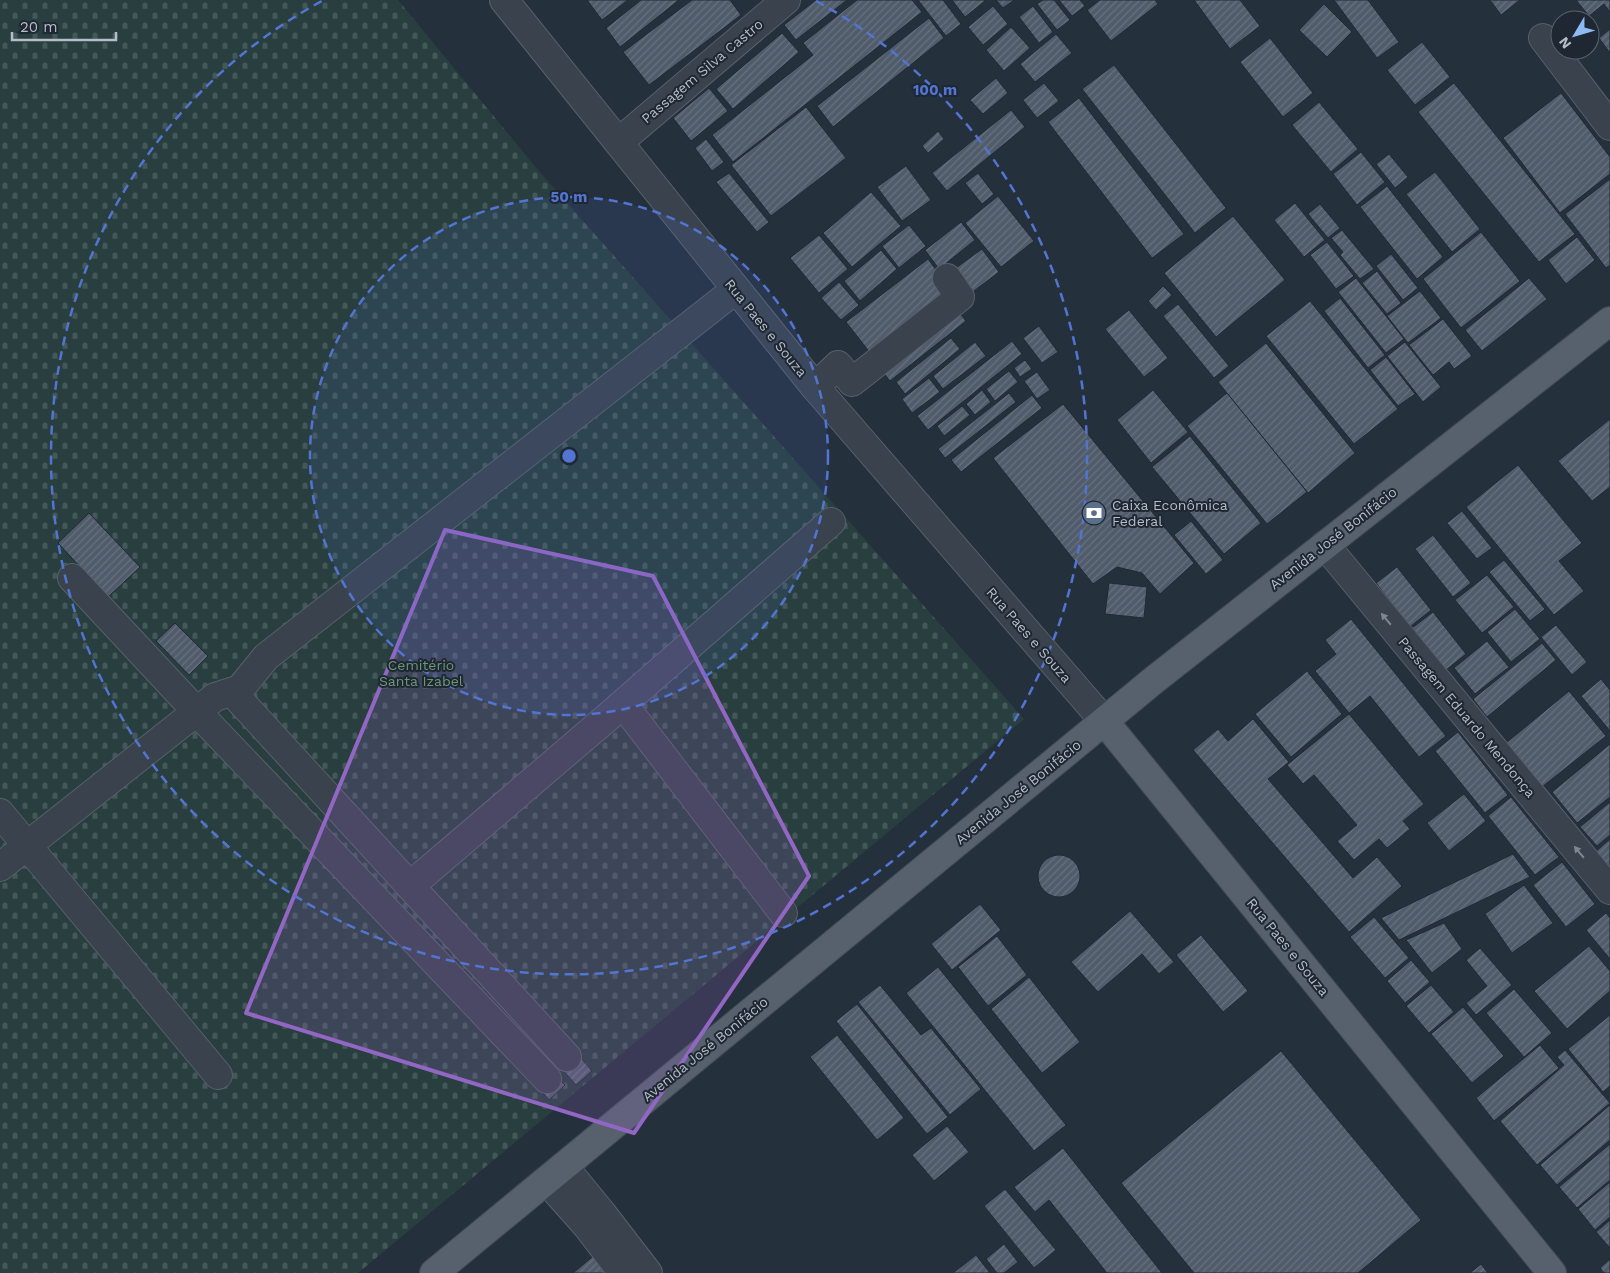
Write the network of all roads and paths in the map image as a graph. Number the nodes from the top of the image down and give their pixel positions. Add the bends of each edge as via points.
1 (504, 0) edge
2 (786, 0) edge
3 (1543, 38) dead end
4 (1610, 126) edge
5 (619, 142) junction
6 (947, 278) dead end
7 (735, 290) junction
8 (1610, 321) edge
9 (814, 387) junction
10 (831, 522) dead end
11 (1325, 545) junction
12 (72, 578) dead end
13 (232, 692) junction
14 (619, 707) junction
15 (197, 712) junction
16 (1105, 722) junction
17 (0, 813) edge
18 (27, 846) junction
19 (0, 867) edge
20 (410, 886) junction
21 (1610, 890) edge
22 (783, 913) dead end
23 (567, 1057) dead end
24 (218, 1075) dead end
25 (546, 1079) dead end
26 (556, 1174) junction
27 (434, 1273) edge
28 (623, 1273) edge
29 (648, 1273) edge
30 (1552, 1273) edge

1 - 5 street, Rua Paes e Souza
2 - 5 street, Passagem Silva Castro
3 - 4 street
5 - 7 street, Rua Paes e Souza
6 - 9 street via 960,296 852,382 838,365
7 - 9 street, Rua Paes e Souza
7 - 13 street via 266,657 240,689
8 - 11 main road, Avenida José Bonifácio
9 - 16 street, Rua Paes e Souza
10 - 14 street
11 - 16 main road, Avenida José Bonifácio
21 -> 11 street, Passagem Eduardo Mendonça
12 - 15 street
13 - 15 street via 215,697
13 - 20 street
14 - 20 street
14 - 22 street via 623,704
15 - 18 street
15 - 25 street
16 - 26 main road, Avenida José Bonifácio
16 - 30 main road, Rua Paes e Souza
17 - 18 street
18 - 19 street
18 - 24 street
20 - 23 street
26 - 27 main road, Avenida José Bonifácio
26 - 28 street via 587,1226
26 - 29 street via 602,1212

